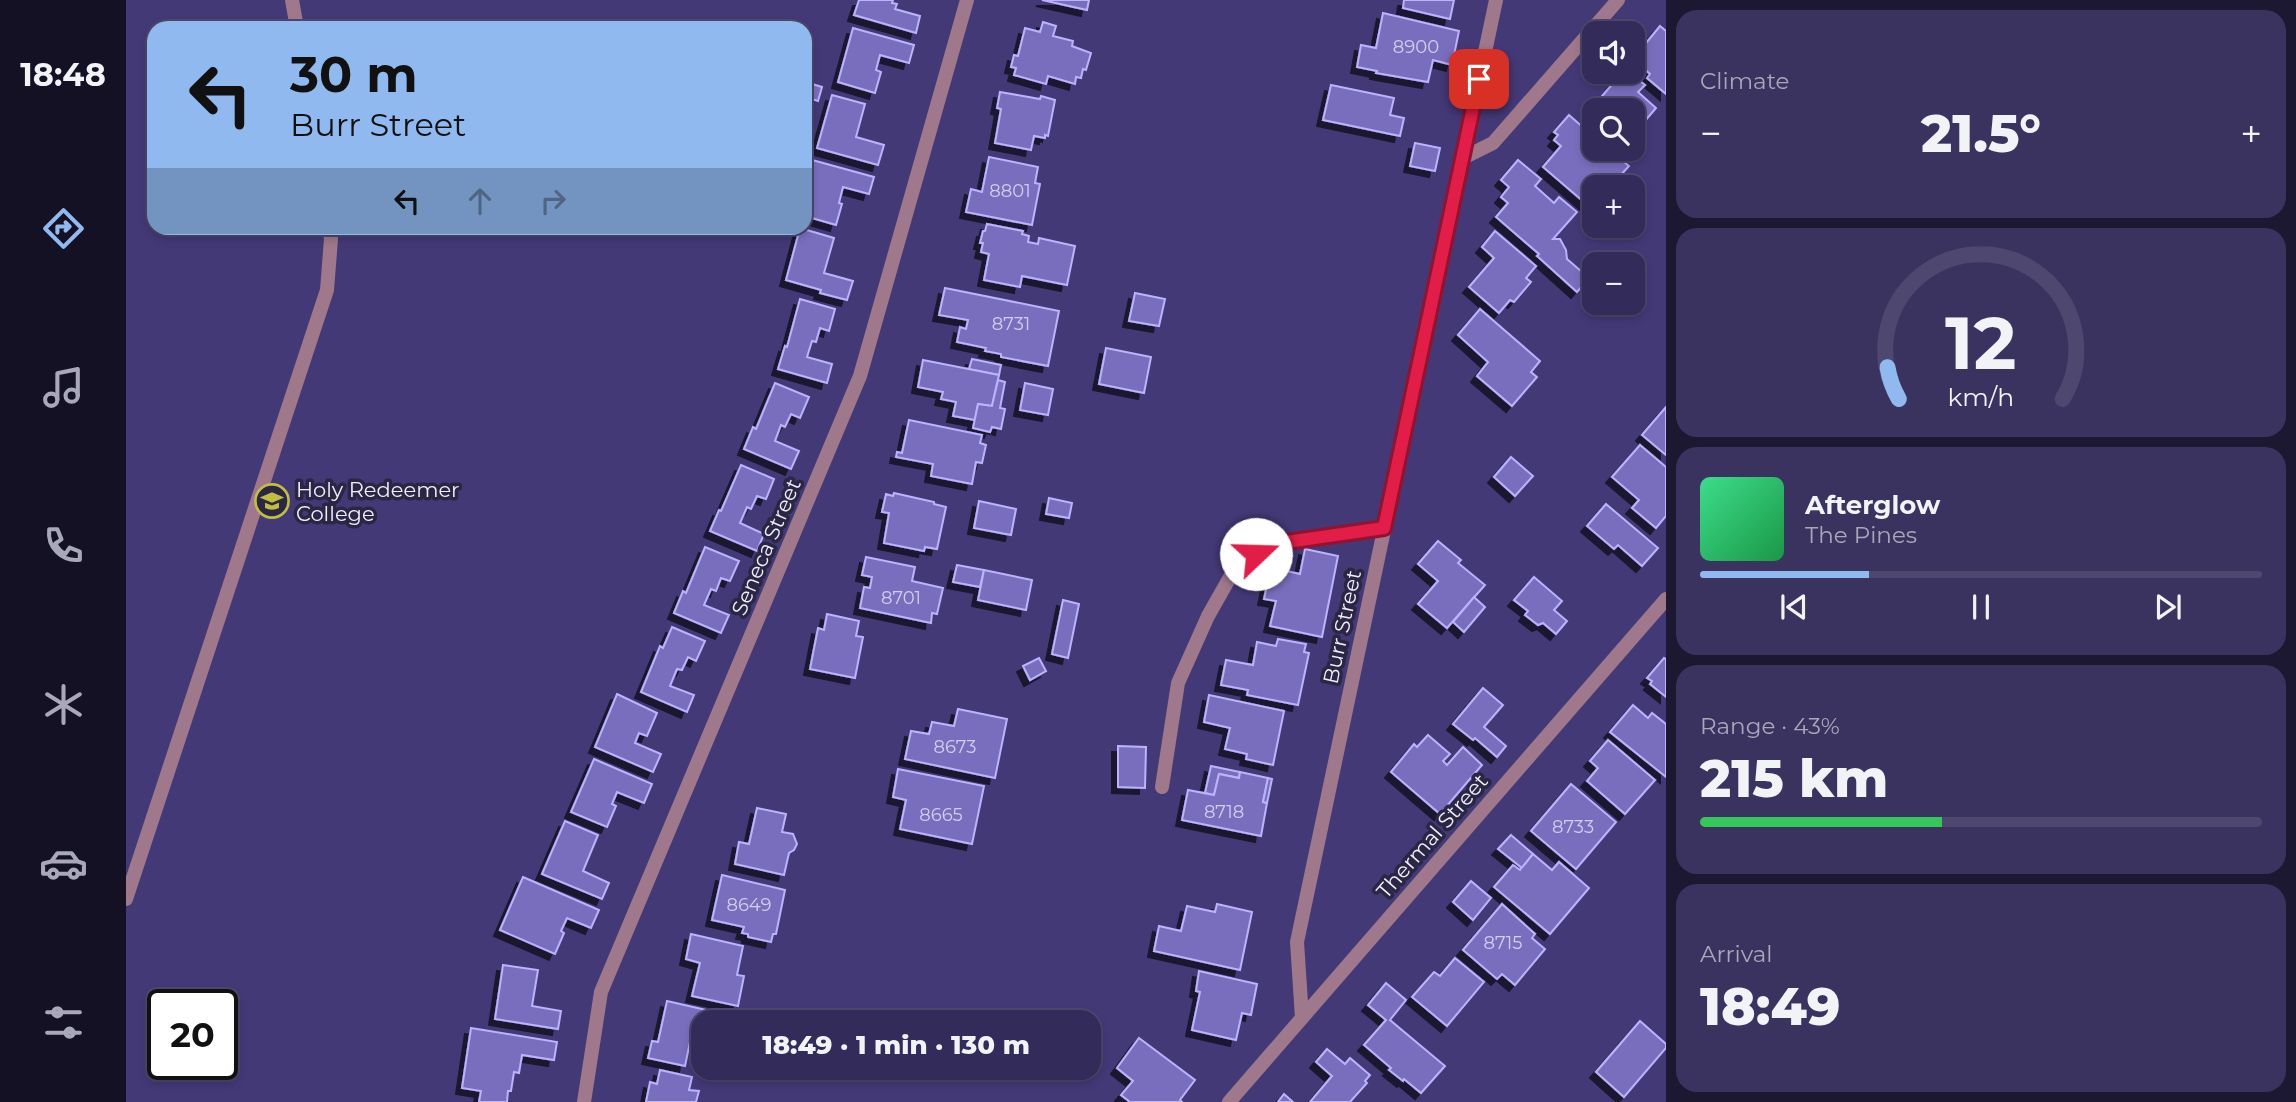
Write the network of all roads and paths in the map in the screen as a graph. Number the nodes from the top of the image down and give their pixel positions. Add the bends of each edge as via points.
1 (292, 0) edge
2 (967, 0) edge
3 (1496, 0) edge
4 (1618, 0) edge
5 (296, 21) edge
6 (1463, 158) junction
7 (330, 235) edge
8 (1384, 528) junction
9 (1666, 599) edge
10 (1162, 786) dead end
11 (126, 899) edge
12 (1301, 1018) junction
13 (584, 1102) edge
14 (1230, 1102) edge

1 - 5 street
2 - 13 street, Seneca Street via 860,376 601,992
3 - 6 street, Burr Street
4 - 6 street via 1493,143
6 - 8 street, Burr Street
7 - 11 street via 327,290
8 - 10 street via 1273,544 1238,564 1178,683
8 - 12 street, Burr Street via 1297,942
9 - 12 street, Thermal Street
12 - 14 street, Thermal Street

